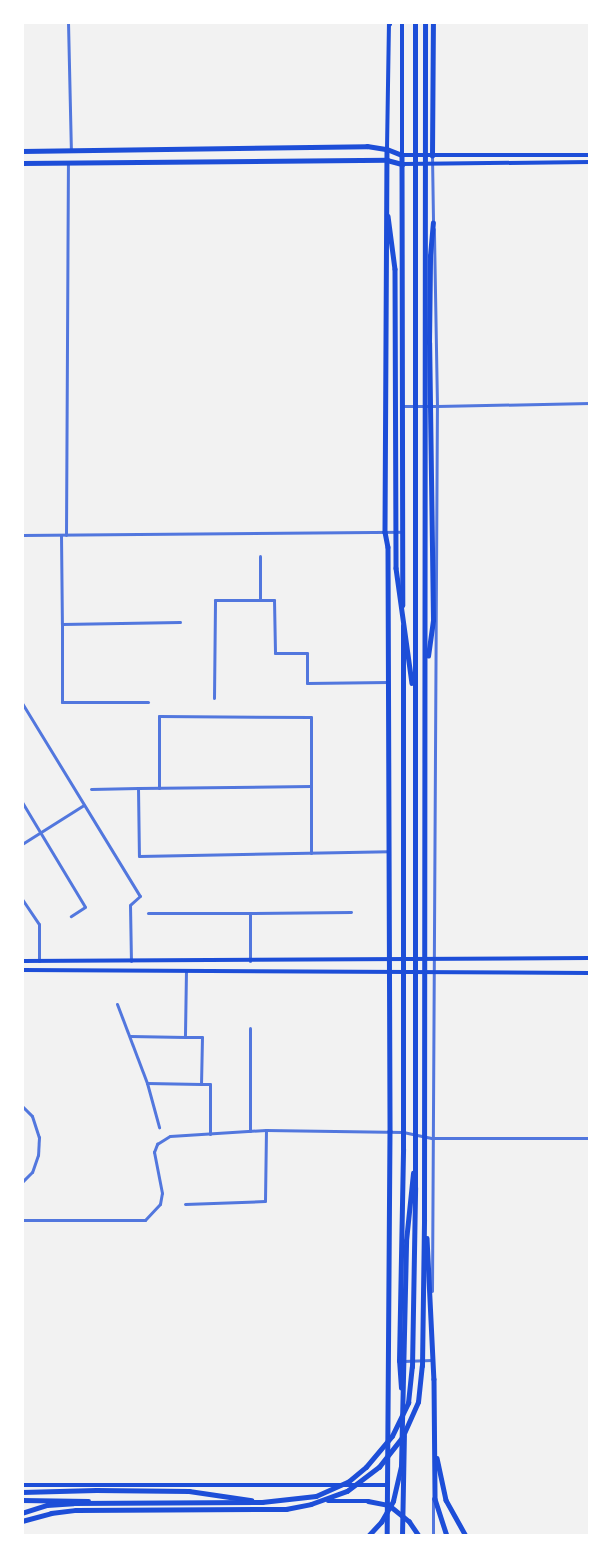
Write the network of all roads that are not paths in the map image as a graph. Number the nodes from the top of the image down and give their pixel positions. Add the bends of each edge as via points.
1 (68, 22) edge
2 (402, 22) edge
3 (415, 22) edge
4 (425, 22) edge
5 (433, 22) edge
6 (389, 23) edge
7 (387, 149) junction
8 (71, 150) junction
9 (22, 151) edge
10 (402, 155) junction
11 (590, 155) edge
12 (432, 156) junction
13 (387, 160) junction
14 (68, 162) junction
15 (590, 162) edge
16 (22, 163) edge
17 (402, 164) junction
18 (432, 164) junction
19 (388, 216) junction
20 (433, 223) junction
21 (590, 403) edge
22 (403, 406) junction
23 (437, 406) junction
24 (385, 532) junction
25 (403, 532) junction
26 (22, 535) edge
27 (61, 535) junction
28 (66, 535) junction
29 (260, 556) dead end
30 (260, 600) junction
31 (180, 622) dead end
32 (62, 624) junction
33 (425, 674) junction
34 (388, 682) junction
35 (214, 698) dead end
36 (414, 700) junction
37 (148, 702) dead end
38 (22, 703) edge
39 (311, 786) junction
40 (138, 788) junction
41 (159, 788) junction
42 (91, 789) dead end
43 (22, 802) edge
44 (84, 805) junction
45 (41, 833) junction
46 (22, 844) edge
47 (389, 851) junction
48 (311, 853) junction
49 (22, 899) edge
50 (250, 912) junction
51 (351, 912) dead end
52 (148, 913) dead end
53 (71, 916) dead end
54 (590, 958) edge
55 (402, 959) junction
56 (433, 959) junction
57 (389, 960) junction
58 (22, 961) edge
59 (39, 961) junction
60 (130, 961) junction
61 (250, 961) junction
62 (22, 970) edge
63 (186, 970) junction
64 (389, 972) junction
65 (402, 972) junction
66 (433, 973) junction
67 (590, 973) edge
68 (117, 1004) dead end
69 (250, 1028) dead end
70 (130, 1036) junction
71 (185, 1037) junction
72 (147, 1083) junction
73 (201, 1084) junction
74 (22, 1106) edge
75 (159, 1127) dead end
76 (266, 1130) junction
77 (250, 1131) junction
78 (390, 1131) junction
79 (403, 1132) junction
80 (210, 1134) junction
81 (432, 1138) junction
82 (590, 1138) edge
83 (415, 1150) junction
84 (22, 1182) edge
85 (185, 1204) dead end
86 (22, 1220) edge
87 (424, 1220) junction
88 (432, 1360) junction
89 (399, 1361) junction
90 (434, 1443) junction
91 (22, 1485) edge
92 (387, 1485) junction
93 (22, 1492) edge
94 (22, 1500) edge
95 (262, 1502) junction
96 (22, 1513) edge
97 (22, 1521) edge
98 (368, 1536) edge
99 (387, 1536) edge
100 (402, 1536) edge
101 (419, 1536) edge
102 (433, 1536) edge
103 (447, 1536) edge
104 (466, 1536) edge

1 - 8 street
2 - 10 main road
3 - 36 main road
4 - 33 main road
5 - 12 main road
6 - 7 main road
7 - 8 main road via 368,146
7 - 10 main road
7 - 13 main road
8 - 9 main road
10 - 12 main road
10 - 17 main road
11 - 12 main road
12 - 18 street
13 - 14 main road
13 - 17 main road
13 - 19 main road
14 - 16 main road
14 - 28 street
15 - 18 main road
17 - 18 main road
17 - 22 main road
18 - 20 street
19 - 24 main road
19 - 36 main road via 395,291 396,568
20 - 23 street
20 - 33 main road via 433,620
21 - 23 street
22 - 23 street
22 - 25 main road
23 - 56 street
24 - 25 street
24 - 28 street
24 - 34 main road
25 - 55 main road
26 - 27 street
27 - 28 street
27 - 32 street
29 - 30 street
30 - 34 street via 274,600 275,654 307,652 307,683
30 - 35 street via 215,600
31 - 32 street
32 - 37 street via 62,702
33 - 87 main road
34 - 47 main road
36 - 83 main road
38 - 44 street
39 - 41 street
39 - 41 street via 311,717 159,716
39 - 48 street
40 - 41 street
40 - 42 street
40 - 48 street via 139,856
43 - 45 street
44 - 45 street
44 - 60 street via 140,896 130,905
45 - 46 street
45 - 53 street via 85,907
47 - 48 street
47 - 57 main road
49 - 59 street via 39,924
50 - 51 street
50 - 52 street
50 - 61 street
54 - 56 main road
55 - 56 main road
55 - 57 main road
55 - 65 main road
56 - 66 street
57 - 61 main road
57 - 64 main road
58 - 59 main road
59 - 60 main road
60 - 61 main road
62 - 63 main road
63 - 64 main road
63 - 71 street
64 - 65 main road
64 - 78 main road
65 - 66 main road
65 - 79 main road
66 - 67 main road
66 - 81 street
68 - 70 street
69 - 77 street
70 - 71 street
70 - 72 street
71 - 73 street via 202,1037
72 - 73 street
72 - 75 street
73 - 80 street via 210,1084
74 - 84 street via 32,1116 39,1137 32,1172
76 - 77 street
76 - 78 street
76 - 85 street via 265,1201
77 - 80 street
78 - 79 street
78 - 92 main road
79 - 81 street
79 - 89 main road
80 - 86 street via 170,1136 157,1144 154,1152 162,1193 160,1204 145,1220
81 - 82 street
81 - 88 street
83 - 95 main road via 412,1367 408,1403 384,1446 348,1482 316,1496
83 - 98 main road via 406,1241 401,1466 393,1501
87 - 90 main road via 429,1258
87 - 97 main road via 418,1402 393,1451 360,1483 335,1497 286,1509 91,1509
88 - 89 street
88 - 102 street
89 - 100 main road via 404,1426
90 - 103 main road via 435,1499
90 - 104 main road via 443,1490
91 - 92 main road
92 - 99 main road
93 - 95 main road via 189,1491
94 - 101 main road via 368,1501 399,1510
95 - 96 main road via 73,1503 47,1505

